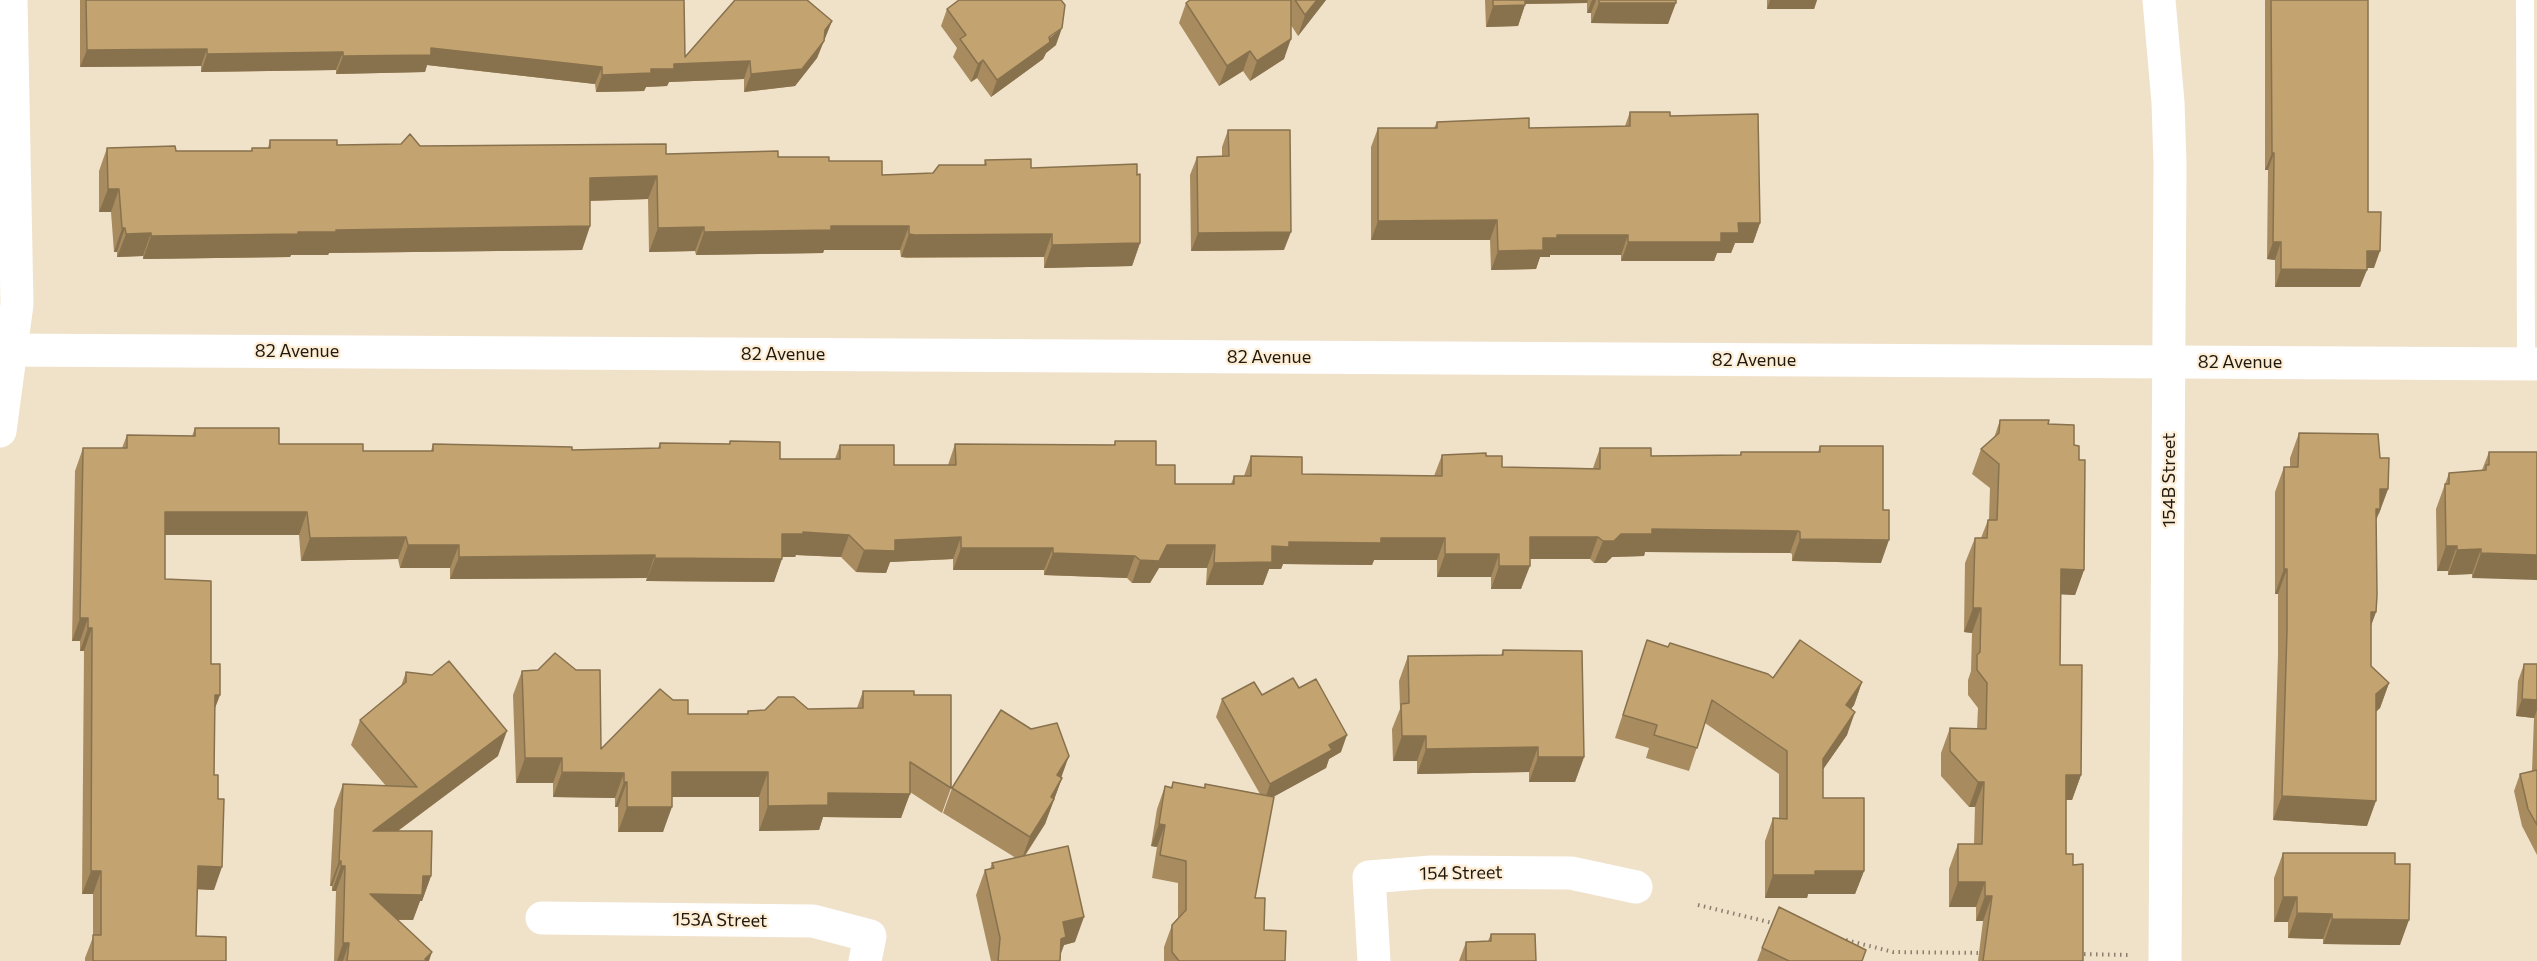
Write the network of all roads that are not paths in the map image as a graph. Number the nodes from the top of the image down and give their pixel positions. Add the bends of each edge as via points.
1 (11, 0) edge
2 (2159, 0) edge
3 (2525, 0) edge
4 (2531, 196) edge
5 (6, 350) edge
6 (2170, 362) junction
7 (2532, 364) edge
8 (0, 431) edge
9 (1636, 888) dead end
10 (542, 918) dead end
11 (2151, 958) edge
12 (866, 961) edge
13 (1374, 961) edge

1 - 5 street via 17,304
2 - 6 street, 154B Street via 2168,102
3 - 4 lane
4 - 7 lane
5 - 6 street, 82 Avenue
5 - 8 street
6 - 7 street, 82 Avenue
6 - 11 street, 154B Street
9 - 13 street, 154 Street via 1571,873 1431,872 1369,877
10 - 12 street, 153A Street via 813,921 870,936

